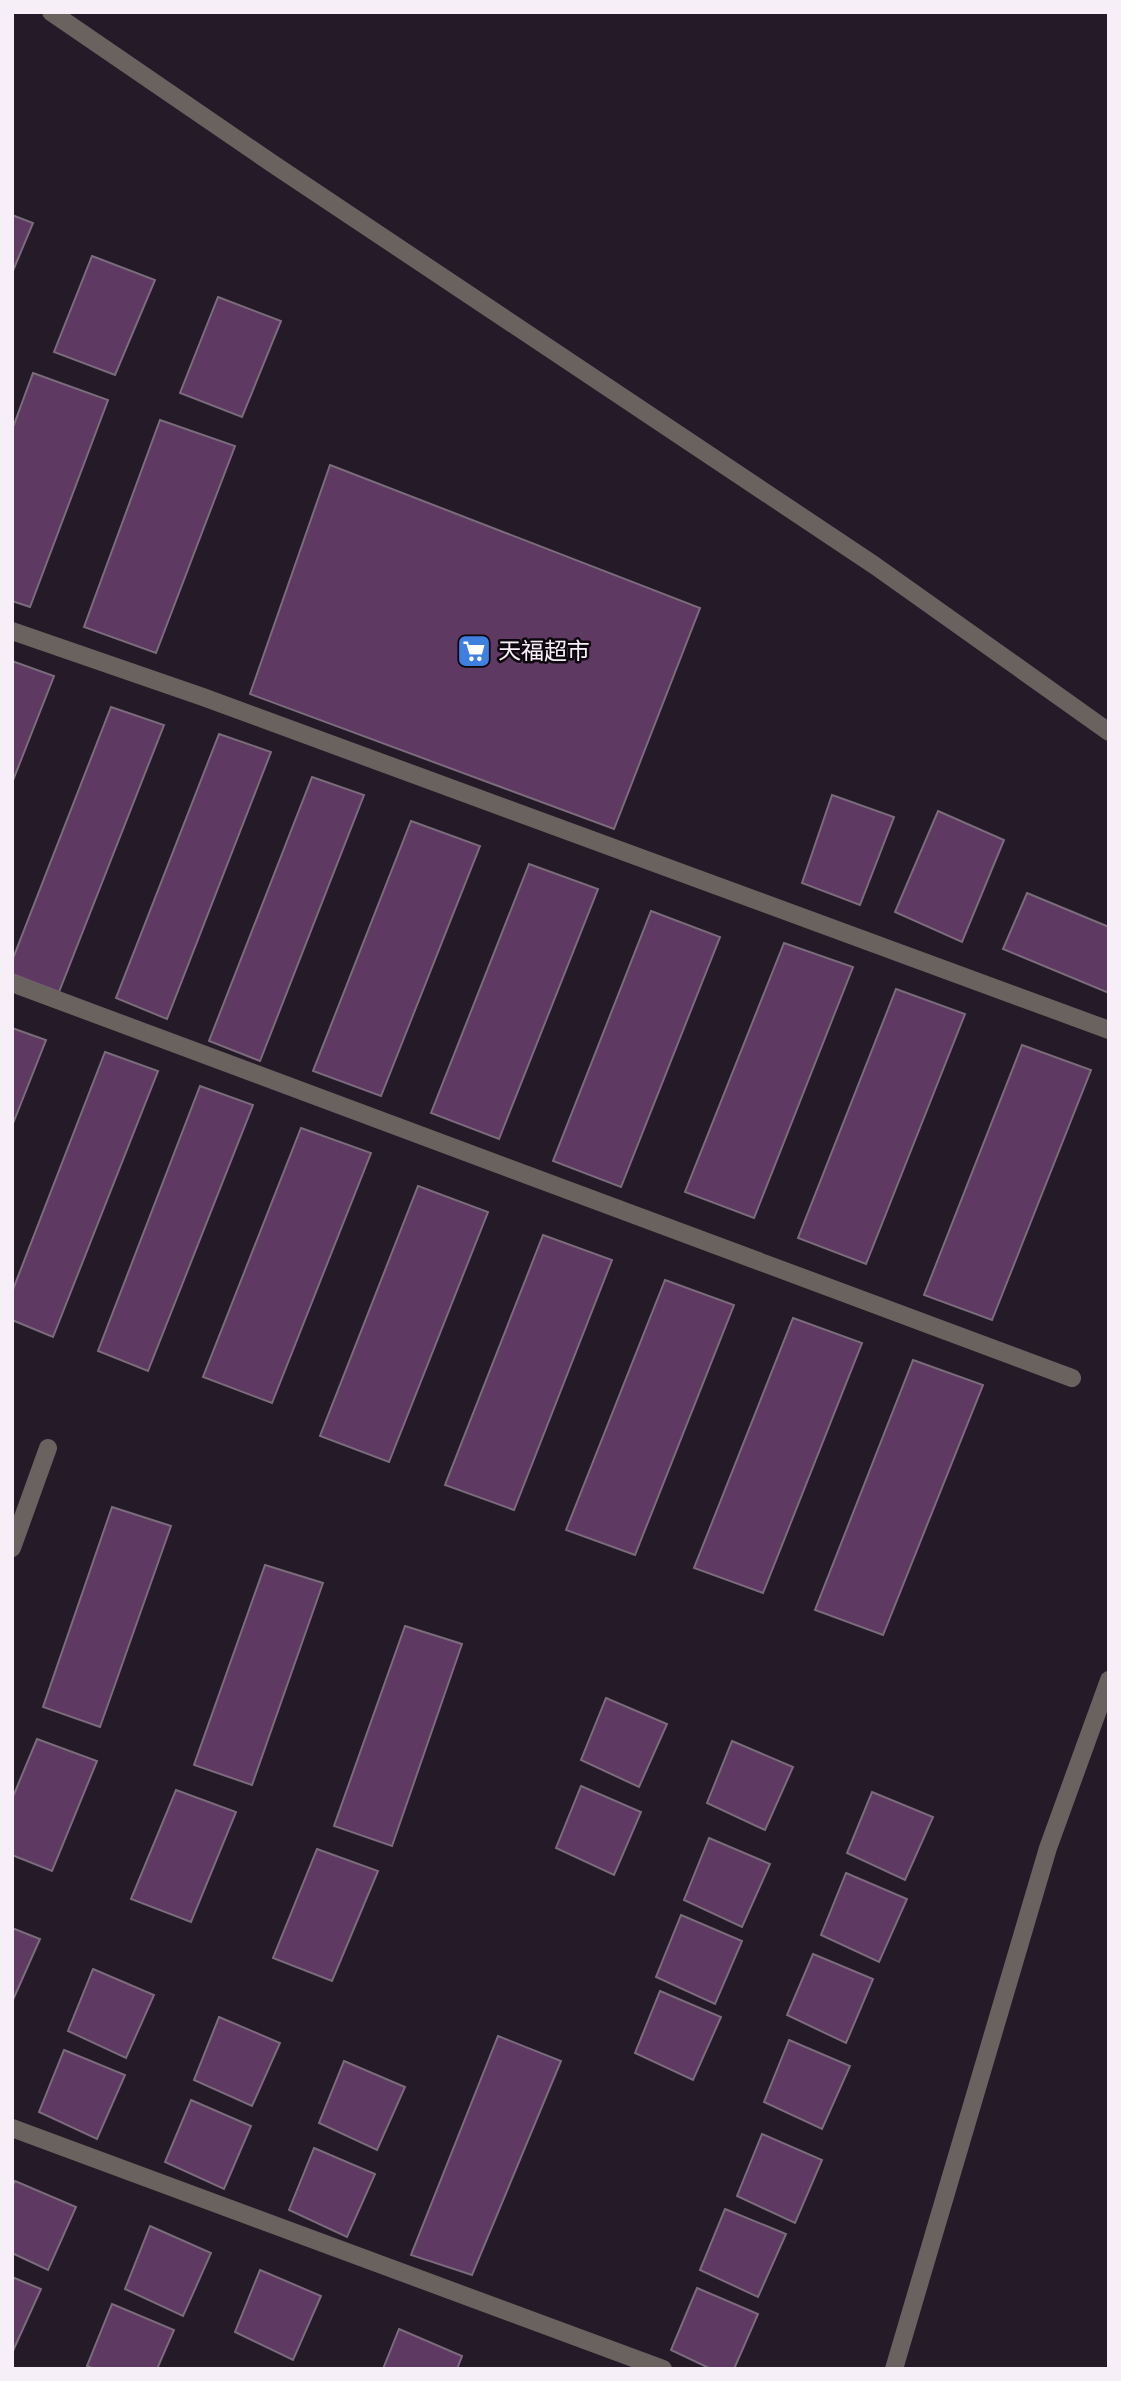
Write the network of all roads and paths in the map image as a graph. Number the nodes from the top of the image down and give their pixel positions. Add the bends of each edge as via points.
1 (51, 12) edge
2 (12, 631) edge
3 (1109, 732) edge
4 (12, 983) edge
5 (1109, 1030) edge
6 (1072, 1378) dead end
7 (48, 1448) dead end
8 (12, 1548) edge
9 (1109, 1680) edge
10 (12, 2128) edge
11 (663, 2369) edge
12 (894, 2369) edge

1 - 3 street via 874,565
2 - 5 street
4 - 6 street
7 - 8 street
9 - 12 street via 1048,1848
10 - 11 street

